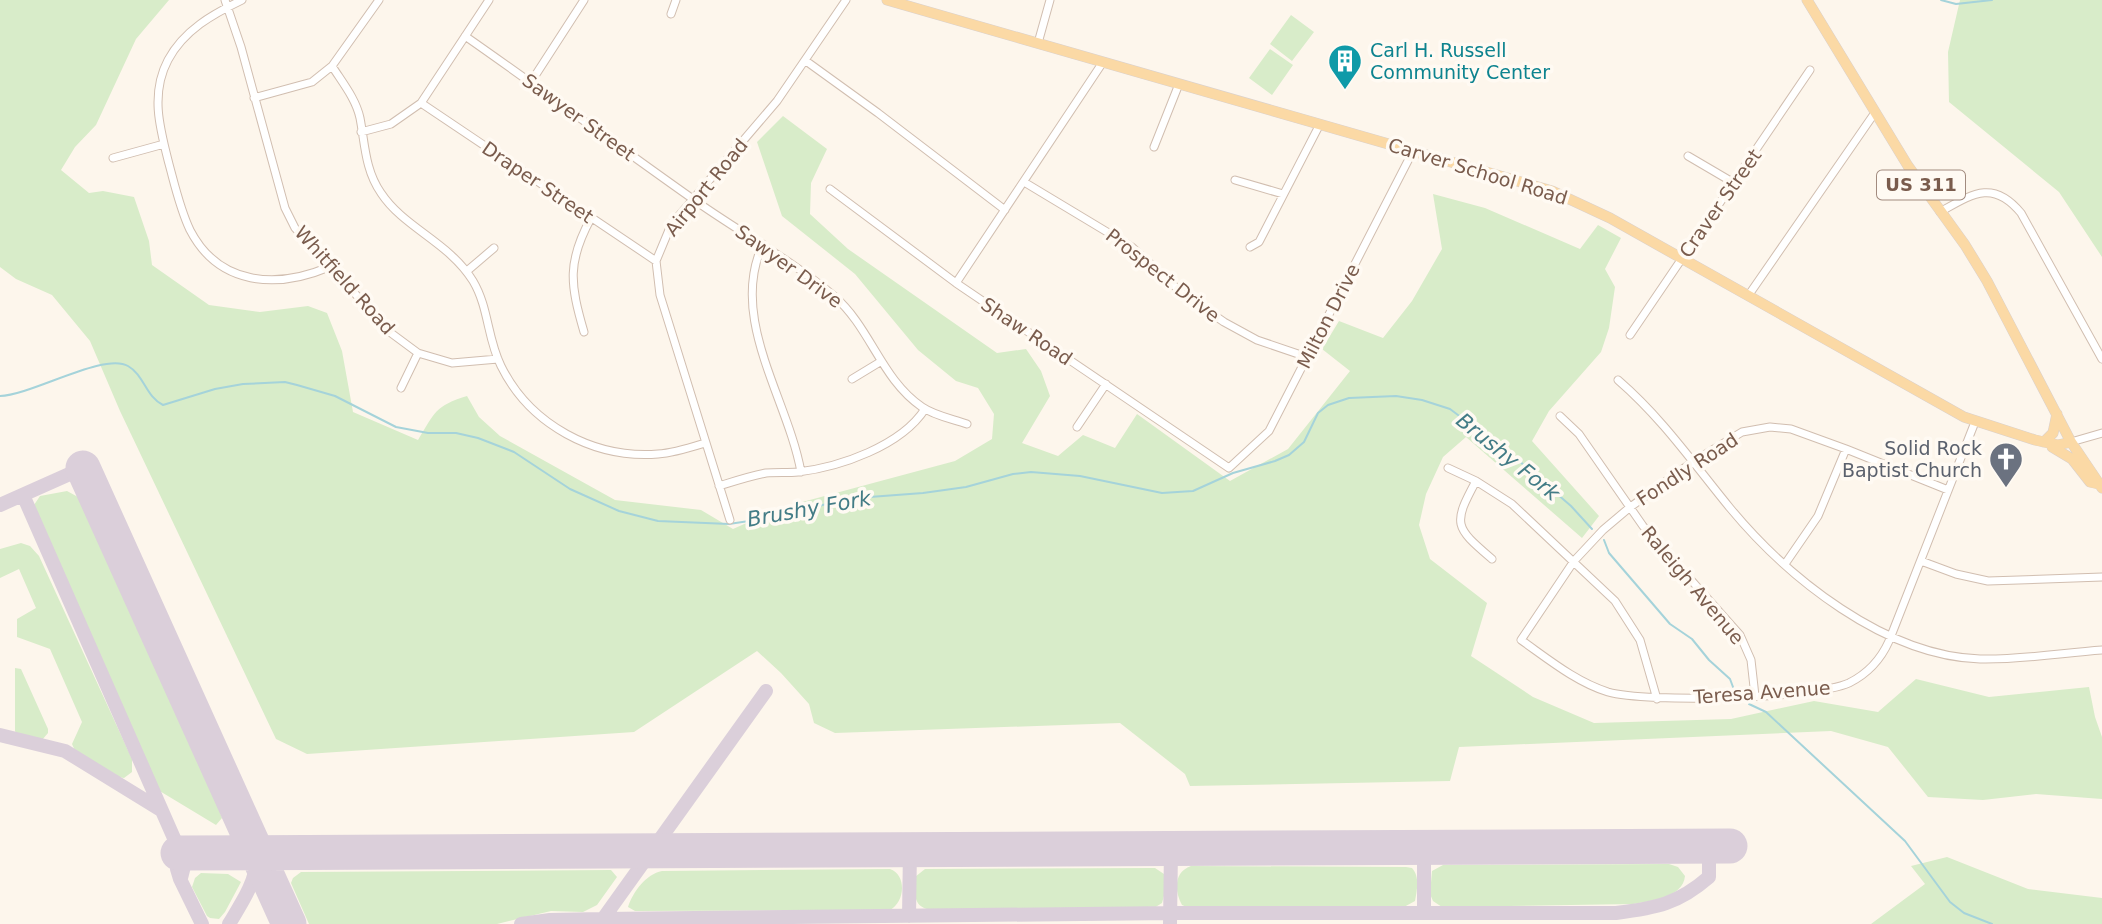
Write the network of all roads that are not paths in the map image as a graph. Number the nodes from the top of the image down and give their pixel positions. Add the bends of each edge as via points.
1 (242, 0) edge
2 (379, 0) edge
3 (489, 0) edge
4 (584, 0) edge
5 (676, 0) edge
6 (846, 0) edge
7 (887, 0) edge
8 (1050, 0) edge
9 (1807, 0) edge
10 (227, 3) edge
11 (671, 14) dead end
12 (465, 36) junction
13 (1038, 43) junction
14 (806, 61) junction
15 (1102, 62) junction
16 (332, 66) junction
17 (1810, 70) dead end
18 (531, 82) junction
19 (1179, 84) junction
20 (254, 98) junction
21 (421, 103) junction
22 (1874, 114) junction
23 (1321, 124) junction
24 (361, 132) junction
25 (164, 144) junction
26 (1154, 147) dead end
27 (1413, 151) junction
28 (1688, 156) dead end
29 (113, 158) dead end
30 (1236, 180) dead end
31 (1024, 182) junction
32 (1734, 183) junction
33 (830, 189) dead end
34 (1283, 194) junction
35 (692, 198) junction
36 (1005, 210) junction
37 (1940, 212) junction
38 (591, 218) junction
39 (763, 244) junction
40 (1250, 247) dead end
41 (494, 248) dead end
42 (1681, 258) junction
43 (656, 261) junction
44 (329, 267) junction
45 (467, 271) junction
46 (956, 283) junction
47 (1748, 296) junction
48 (584, 332) dead end
49 (1630, 335) dead end
50 (418, 354) junction
51 (1307, 358) junction
52 (498, 359) junction
53 (2102, 359) edge
54 (880, 362) junction
55 (852, 379) dead end
56 (1618, 380) dead end
57 (1106, 384) junction
58 (401, 388) dead end
59 (925, 409) junction
60 (2057, 413) junction
61 (1560, 416) dead end
62 (1975, 422) junction
63 (967, 424) dead end
64 (1077, 427) dead end
65 (2102, 433) edge
66 (2044, 442) junction
67 (2071, 442) junction
68 (705, 443) junction
69 (1846, 449) junction
70 (1694, 461) junction
71 (1228, 468) joint
72 (1448, 468) dead end
73 (801, 472) junction
74 (1476, 481) junction
75 (719, 486) junction
76 (2101, 486) edge
77 (1948, 490) junction
78 (1629, 508) junction
79 (730, 520) dead end
80 (1492, 559) dead end
81 (1574, 561) junction
82 (1921, 561) junction
83 (1785, 564) junction
84 (2102, 577) edge
85 (1891, 637) junction
86 (1521, 640) joint
87 (2102, 650) edge
88 (1755, 696) junction
89 (1657, 699) junction

1 - 10 street
2 - 16 street
3 - 12 street
4 - 18 street
5 - 11 street
6 - 14 street, Airport Road
7 - 13 main road, Carver School Road
8 - 13 street
9 - 22 main road, US 311
10 - 20 street, Whitfield Road
10 - 25 street via 188,33 167,62 158,105
12 - 18 street, Sawyer Street
12 - 21 street
13 - 15 main road, Carver School Road
14 - 35 street, Airport Road
14 - 36 street
15 - 19 main road, Carver School Road
15 - 31 street
16 - 20 street via 312,82
16 - 24 street via 353,99
17 - 32 street, Craver Street
18 - 35 street, Sawyer Street
19 - 23 main road, Carver School Road
19 - 26 street
20 - 44 street, Whitfield Road via 285,208 295,228
21 - 24 street via 391,124
21 - 38 street, Draper Street
22 - 37 main road, US 311
22 - 47 street
23 - 27 main road, Carver School Road
23 - 34 street
24 - 45 street via 372,176 383,197
25 - 29 street
25 - 44 street via 191,231 220,265 247,278 268,280 301,278
27 - 42 main road, Carver School Road via 1569,198
27 - 51 street, Milton Drive
28 - 32 street
30 - 34 street
31 - 36 street
31 - 51 street, Prospect Drive via 1132,247 1182,293 1224,322
32 - 42 street, Craver Street
33 - 46 street, Shaw Road
34 - 40 street via 1259,242
35 - 39 street, Sawyer Drive
35 - 43 street, Airport Road via 666,233
36 - 46 street
37 - 53 street via 1985,192 2011,201
37 - 60 main road, US 311 via 1987,281
38 - 43 street, Draper Street
38 - 48 street via 572,270
39 - 54 street, Sawyer Drive via 847,309
39 - 73 street via 753,269 751,304
41 - 45 street
42 - 47 main road, Carver School Road
42 - 49 street, Craver Street
43 - 68 street, Airport Road via 660,295
44 - 50 street, Whitfield Road via 391,333
45 - 52 street via 484,304
46 - 57 street, Shaw Road
47 - 62 main road, Carver School Road
50 - 52 street, Whitfield Road via 452,363
50 - 58 street
51 - 71 street, Milton Drive via 1269,431
52 - 68 street via 536,412 583,442 642,454
54 - 55 street
54 - 59 street, Sawyer Drive
56 - 70 street via 1657,416
57 - 64 street
57 - 71 street, Shaw Road
59 - 63 street, Sawyer Drive
59 - 73 street via 914,424 886,445
60 - 66 main road via 2053,433
60 - 67 main road, US 311
61 - 78 street, Raleigh Avenue via 1579,434
62 - 66 main road, Carver School Road
62 - 77 street, Teresa Avenue
65 - 67 street
66 - 67 main road, Carver School Road
66 - 76 main road via 2071,458 2090,482
67 - 76 main road, US 311
68 - 75 street, Airport Road
69 - 70 street, Fondly Road via 1790,429 1760,428 1731,438
69 - 77 street, Fondly Road
69 - 83 street via 1818,516
70 - 78 street, Fondly Road
70 - 83 street via 1733,511
72 - 74 street
73 - 75 street via 768,473
74 - 80 street via 1460,512 1461,526
74 - 81 street via 1511,503
75 - 79 street, Airport Road
77 - 82 street, Teresa Avenue
78 - 81 street, Fondly Road
78 - 88 street, Raleigh Avenue via 1742,639 1753,670
81 - 86 street, Fondly Road
81 - 89 street via 1615,601 1634,628
82 - 84 street via 1956,575 1994,582
82 - 85 street, Teresa Avenue
83 - 85 street via 1819,592
85 - 87 street via 1928,651 1979,659
85 - 88 street, Teresa Avenue via 1877,661 1850,682
86 - 89 street, Teresa Avenue via 1591,685 1620,695
88 - 89 street, Teresa Avenue

